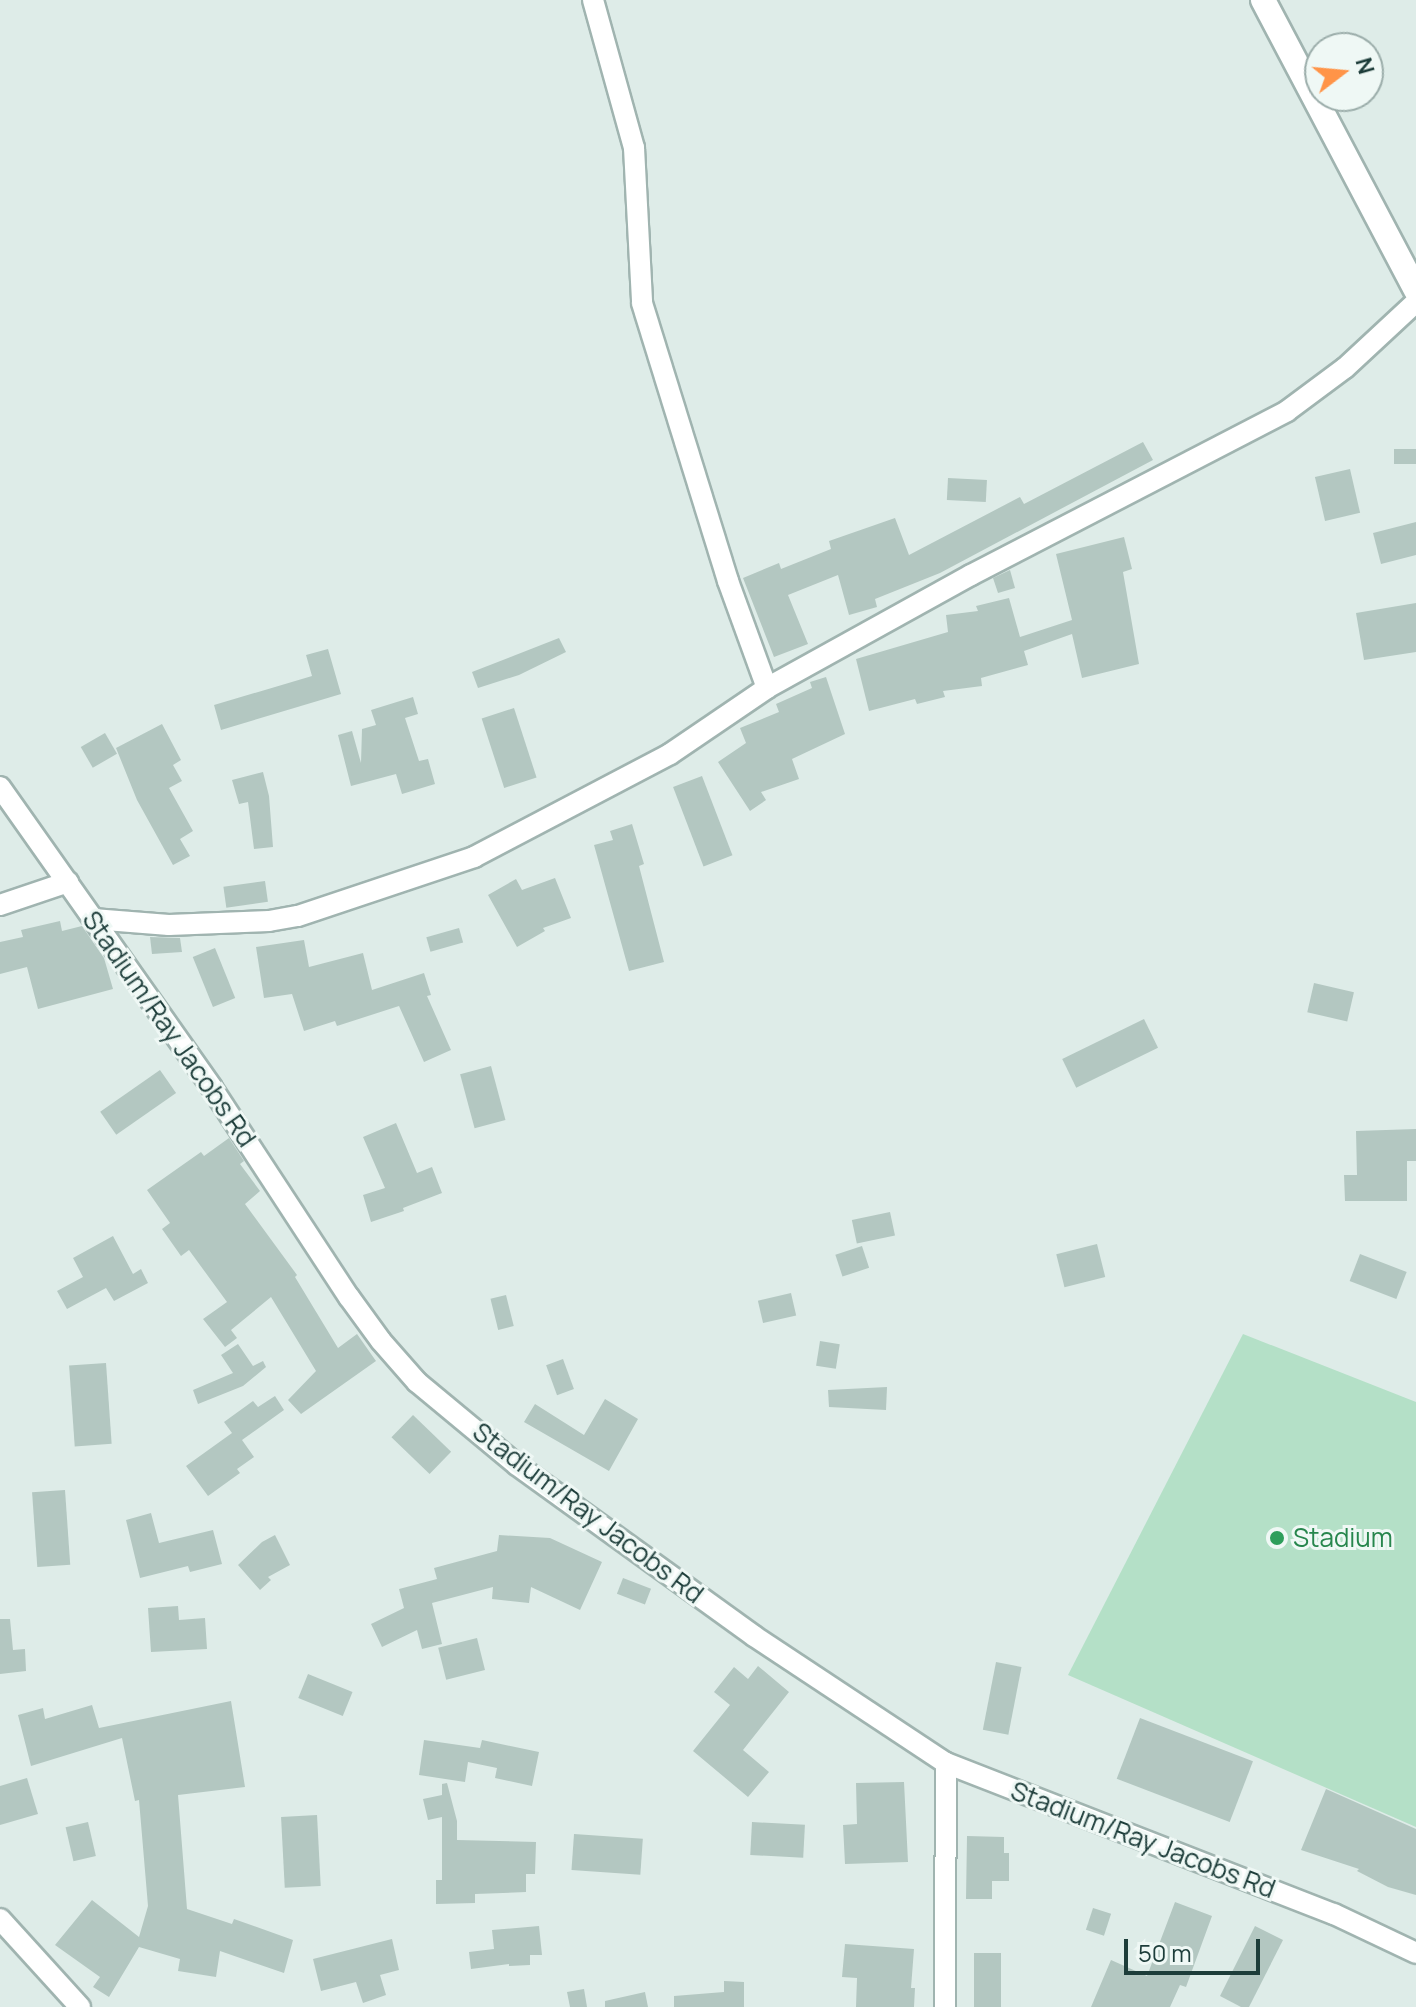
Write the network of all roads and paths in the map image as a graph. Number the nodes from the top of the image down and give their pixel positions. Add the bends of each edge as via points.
1 (593, 0) edge
2 (1263, 0) edge
3 (1416, 290) edge
4 (1416, 302) edge
5 (767, 688) junction
6 (0, 787) edge
7 (68, 882) junction
8 (0, 905) edge
9 (93, 919) junction
10 (946, 1763) junction
11 (0, 1919) edge
12 (1416, 1953) edge
13 (80, 2007) edge
14 (945, 2007) edge

1 - 5 street via 634,148 642,303 728,581
2 - 3 main road
4 - 5 street via 1345,368 1287,411
5 - 9 street via 670,754 474,857 269,921 169,925
6 - 7 street, Stadium/Ray Jacobs Rd
7 - 8 street
7 - 9 street, Stadium/Ray Jacobs Rd
9 - 10 street, Stadium/Ray Jacobs Rd via 349,1297 417,1382 517,1465 754,1636
10 - 12 street, Stadium/Ray Jacobs Rd via 1334,1914
10 - 14 street
11 - 13 street

